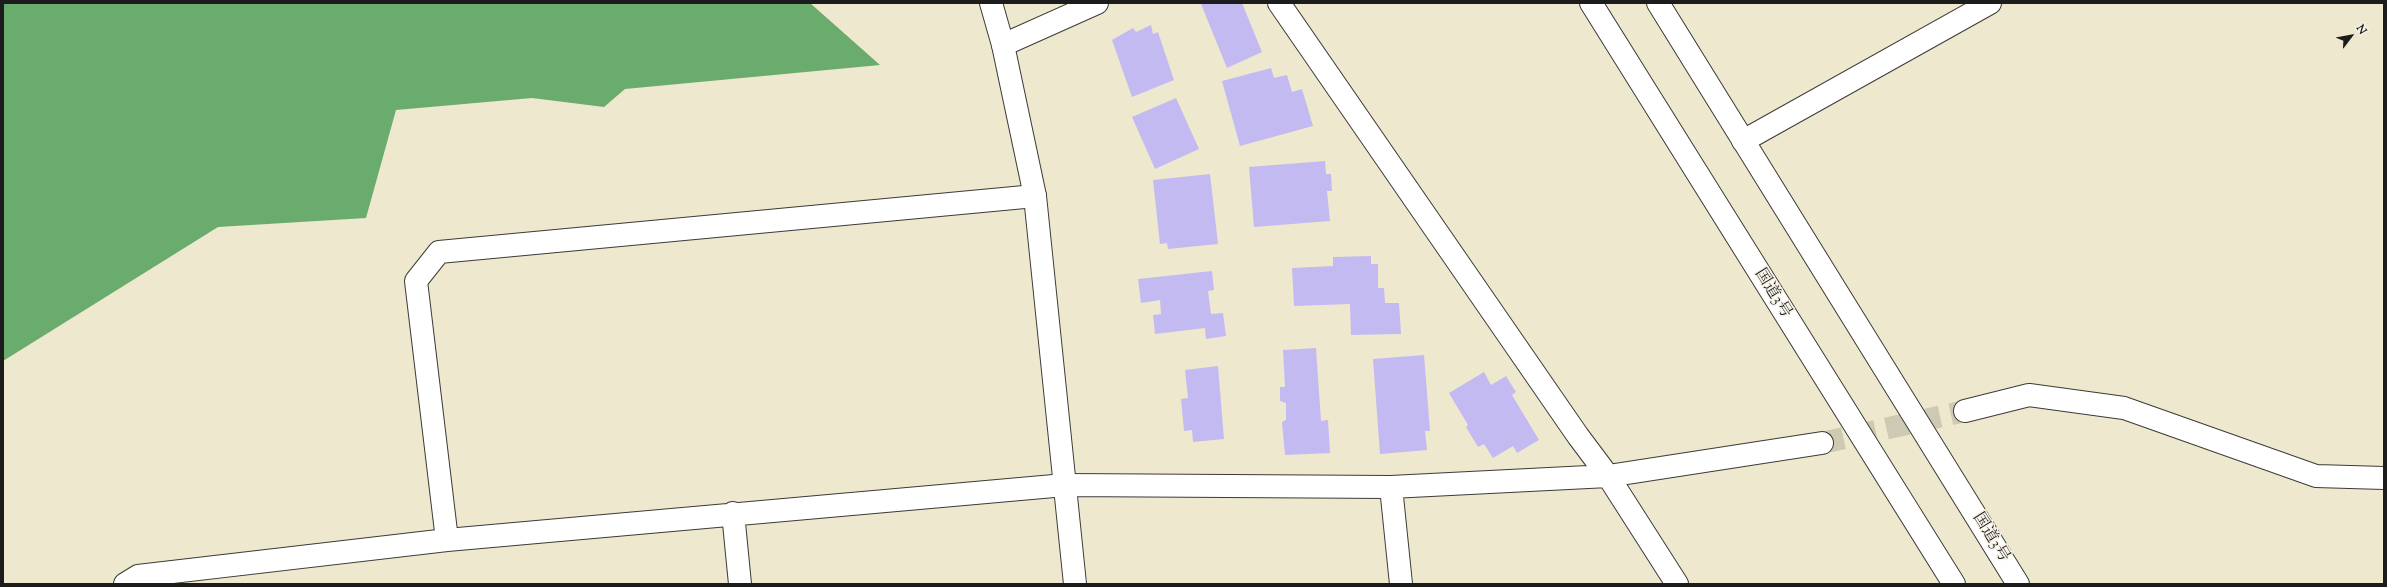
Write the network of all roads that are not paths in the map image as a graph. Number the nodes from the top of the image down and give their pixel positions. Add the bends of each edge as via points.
1 (991, 3) edge
2 (1097, 3) edge
3 (1279, 3) edge
4 (1590, 3) edge
5 (1658, 3) edge
6 (1990, 3) edge
7 (1003, 45) junction
8 (1743, 141) junction
9 (1035, 196) junction
10 (1965, 411) tunnel mouth
11 (1822, 443) tunnel mouth
12 (1608, 476) junction
13 (2384, 478) edge
14 (1065, 485) junction
15 (1391, 487) junction
16 (733, 513) junction
17 (447, 540) junction
18 (125, 584) edge
19 (740, 584) edge
20 (1075, 584) edge
21 (1401, 584) edge
22 (1677, 584) edge
23 (1954, 584) edge
24 (2018, 584) edge

1 - 7 main road
2 - 7 main road
3 - 12 main road via 1573,430
4 - 23 main road, 国道3号
5 - 8 main road, 国道3号
6 - 8 main road
7 - 9 main road
8 - 24 main road, 国道3号
9 - 14 main road
9 - 17 main road via 439,252 416,281
10 - 13 main road via 2029,395 2124,408 2316,476
11 - 12 main road
12 - 15 main road
12 - 22 main road
14 - 15 main road
14 - 16 main road
14 - 20 main road
15 - 21 main road
16 - 17 main road
16 - 19 main road
17 - 18 main road via 138,576

